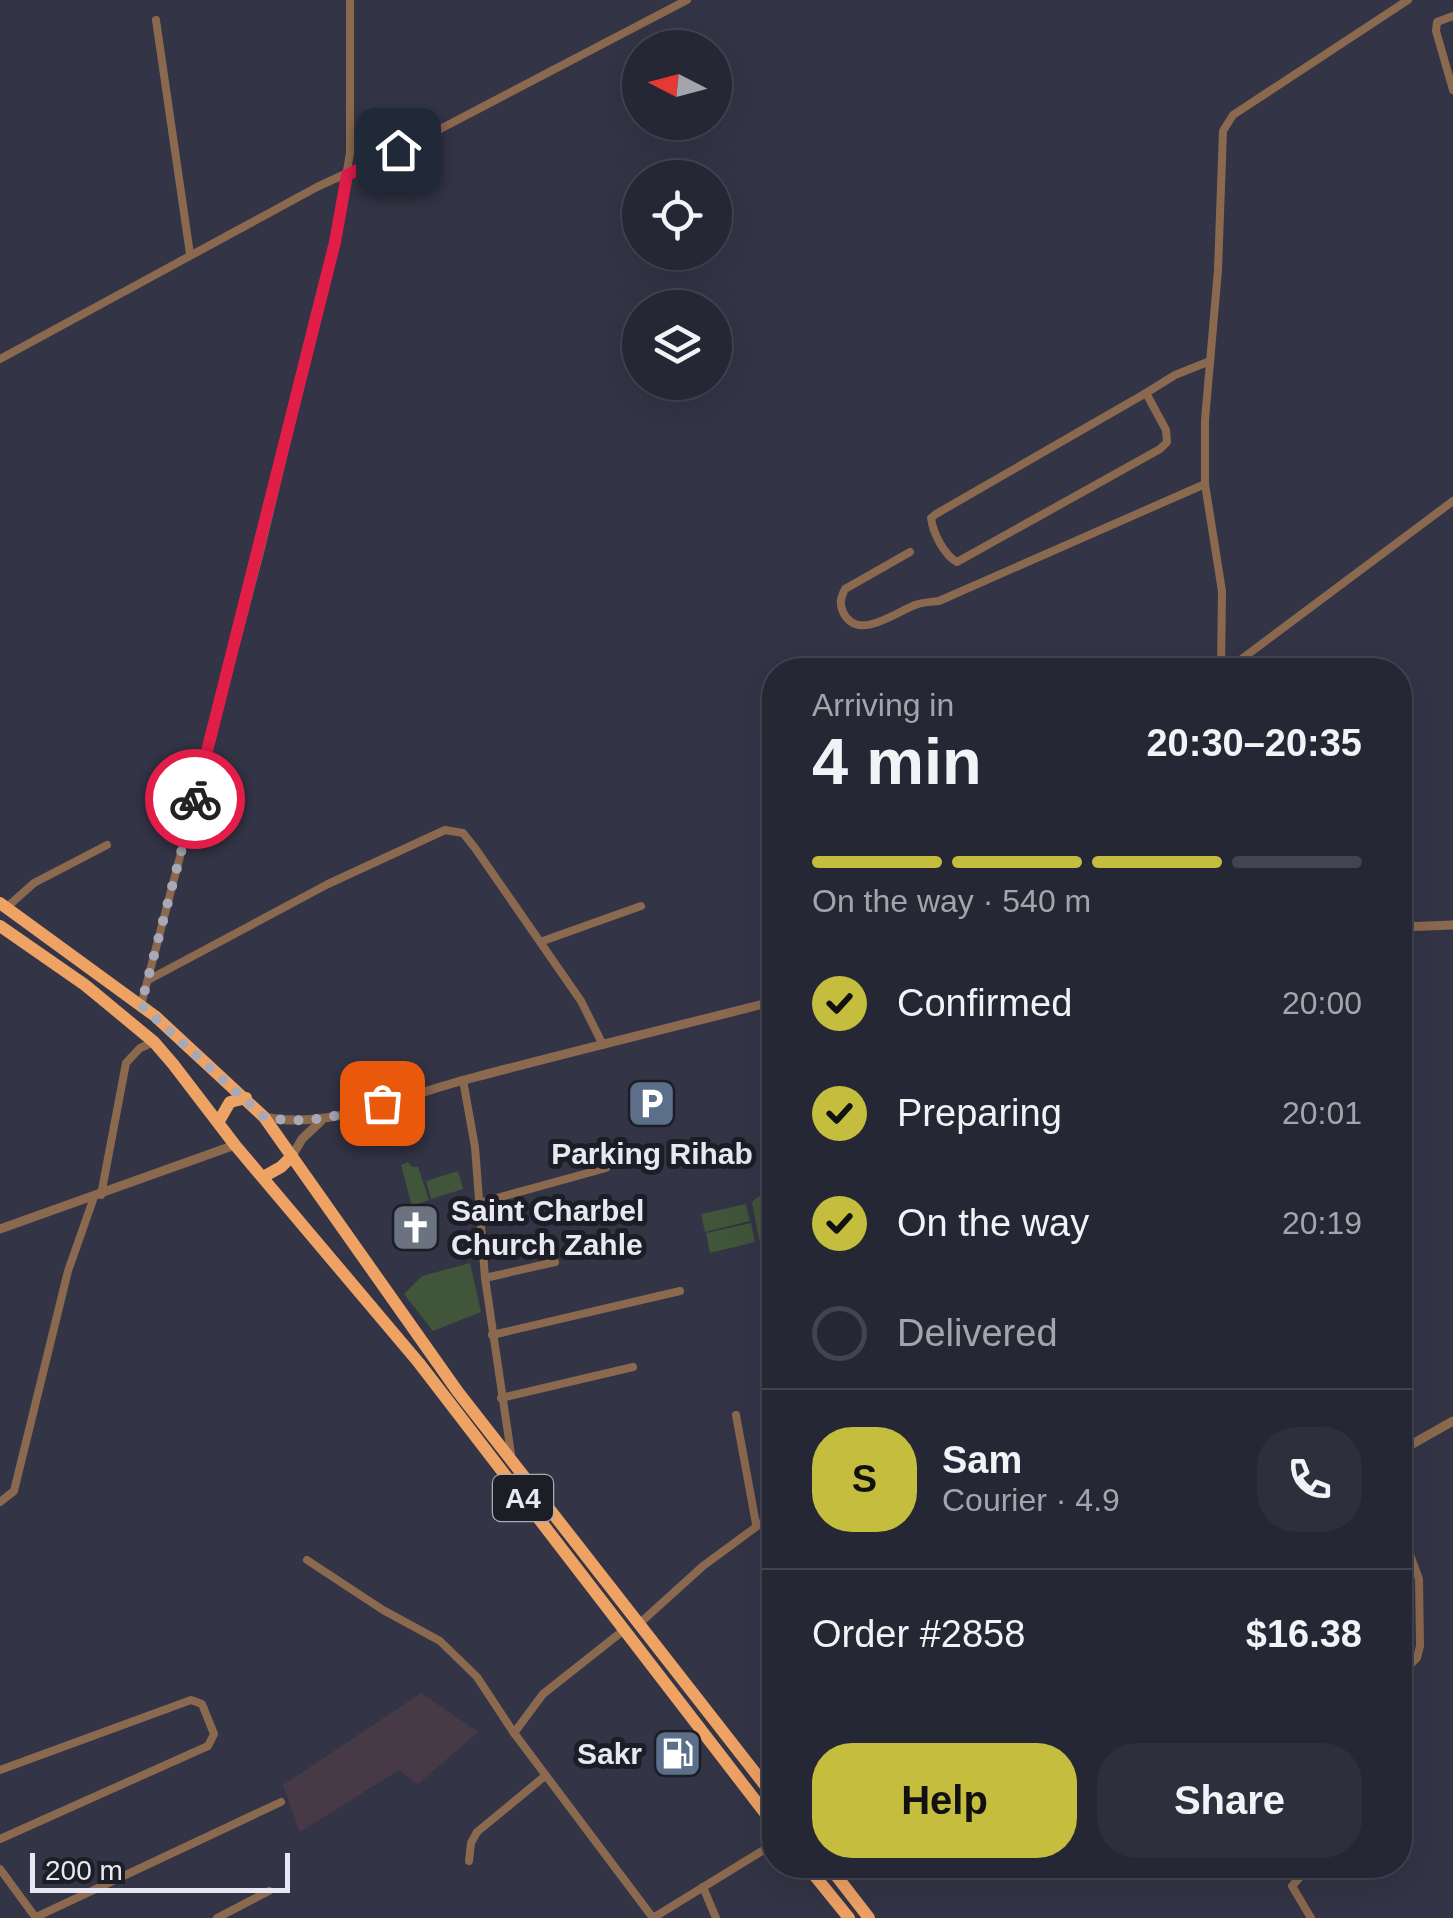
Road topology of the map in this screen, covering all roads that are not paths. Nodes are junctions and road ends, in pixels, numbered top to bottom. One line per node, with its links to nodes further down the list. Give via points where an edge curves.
1 (350, 0): 7 (street)
2 (686, 0): 7 (street)
3 (1408, 0): 10 (street, via 1225,125)
4 (1453, 16): 6 (street, via 1437,22 1436,31)
5 (156, 20): 8 (street)
6 (1453, 90)
7 (347, 175): 8 (street); 24 (street, via 260,552)
8 (190, 254): 9 (street)
9 (0, 359)
10 (1210, 361): 11 (street); 12 (street)
11 (1146, 393): 11 (street, via 936,514 932,528 949,558 956,562 1160,449 1166,430)
12 (1205, 484): 14 (street, via 939,600 855,625 841,604 845,588); 15 (street, via 1222,591)
13 (1453, 501): 16 (street)
14 (910, 552)
15 (1224, 658)
16 (1240, 658)
17 (107, 845): 18 (street)
18 (3, 906): 26 (highway, A4)
19 (641, 906): 23 (street)
20 (1453, 925): 22 (street)
21 (0, 926): 27 (highway, A4)
22 (1412, 927)
23 (540, 942): 24 (street, via 463,833 445,830); 28 (street)
24 (150, 979): 26 (street)
25 (762, 1004): 28 (street)
26 (141, 1005): 30 (highway, A4)
27 (154, 1042): 33 (highway, A4); 38 (street, via 126,1062)
28 (603, 1045): 29 (street)
29 (463, 1080): 32 (street); 39 (street)
30 (246, 1098): 31 (highway, A4); 33 (highway, via 230,1102)
31 (264, 1117): 32 (street); 35 (highway, A4)
32 (321, 1120): 35 (street)
33 (219, 1121): 34 (highway, A4)
34 (235, 1146): 37 (highway, A4); 38 (street)
35 (292, 1156): 37 (highway); 50 (highway, A4)
36 (606, 1168): 39 (street)
37 (263, 1177): 57 (highway, A4, via 419,1364)
38 (97, 1196): 40 (street); 51 (street, via 68,1272 14,1491)
39 (480, 1203): 42 (street)
40 (0, 1230)
41 (555, 1262): 42 (street)
42 (486, 1278): 44 (street)
43 (680, 1290): 44 (street)
44 (492, 1335): 46 (street)
45 (633, 1367): 46 (street)
46 (501, 1398): 50 (street)
47 (736, 1416): 53 (street)
48 (1453, 1421): 49 (street)
49 (1412, 1444)
50 (512, 1458): 56 (highway, A4)
51 (0, 1502)
52 (762, 1521): 53 (street)
53 (756, 1524): 56 (street)
54 (307, 1560): 59 (street, via 440,1641 477,1677)
55 (1412, 1560): 58 (street, via 1419,1579 1420,1646)
56 (640, 1623): 62 (highway, A4)
57 (624, 1630): 59 (street, via 544,1694); 64 (highway, A4)
58 (1412, 1663)
59 (514, 1733): 61 (street)
60 (0, 1770): 65 (street, via 191,1700 202,1704 214,1734 208,1746)
61 (545, 1776): 67 (street, via 477,1832); 72 (street, via 653,1918)
62 (762, 1781)
63 (281, 1802): 74 (street)
64 (762, 1809)
65 (0, 1838)
66 (762, 1851): 72 (street)
67 (469, 1861)
68 (0, 1871): 74 (street)
69 (817, 1878): 77 (highway)
70 (838, 1878): 78 (highway)
71 (1299, 1878): 79 (street, via 1292,1886)
72 (703, 1887): 76 (street)
73 (269, 1890): 75 (street)
74 (36, 1918)
75 (217, 1918)
76 (716, 1918)
77 (849, 1918)
78 (869, 1918)
79 (1310, 1918)

